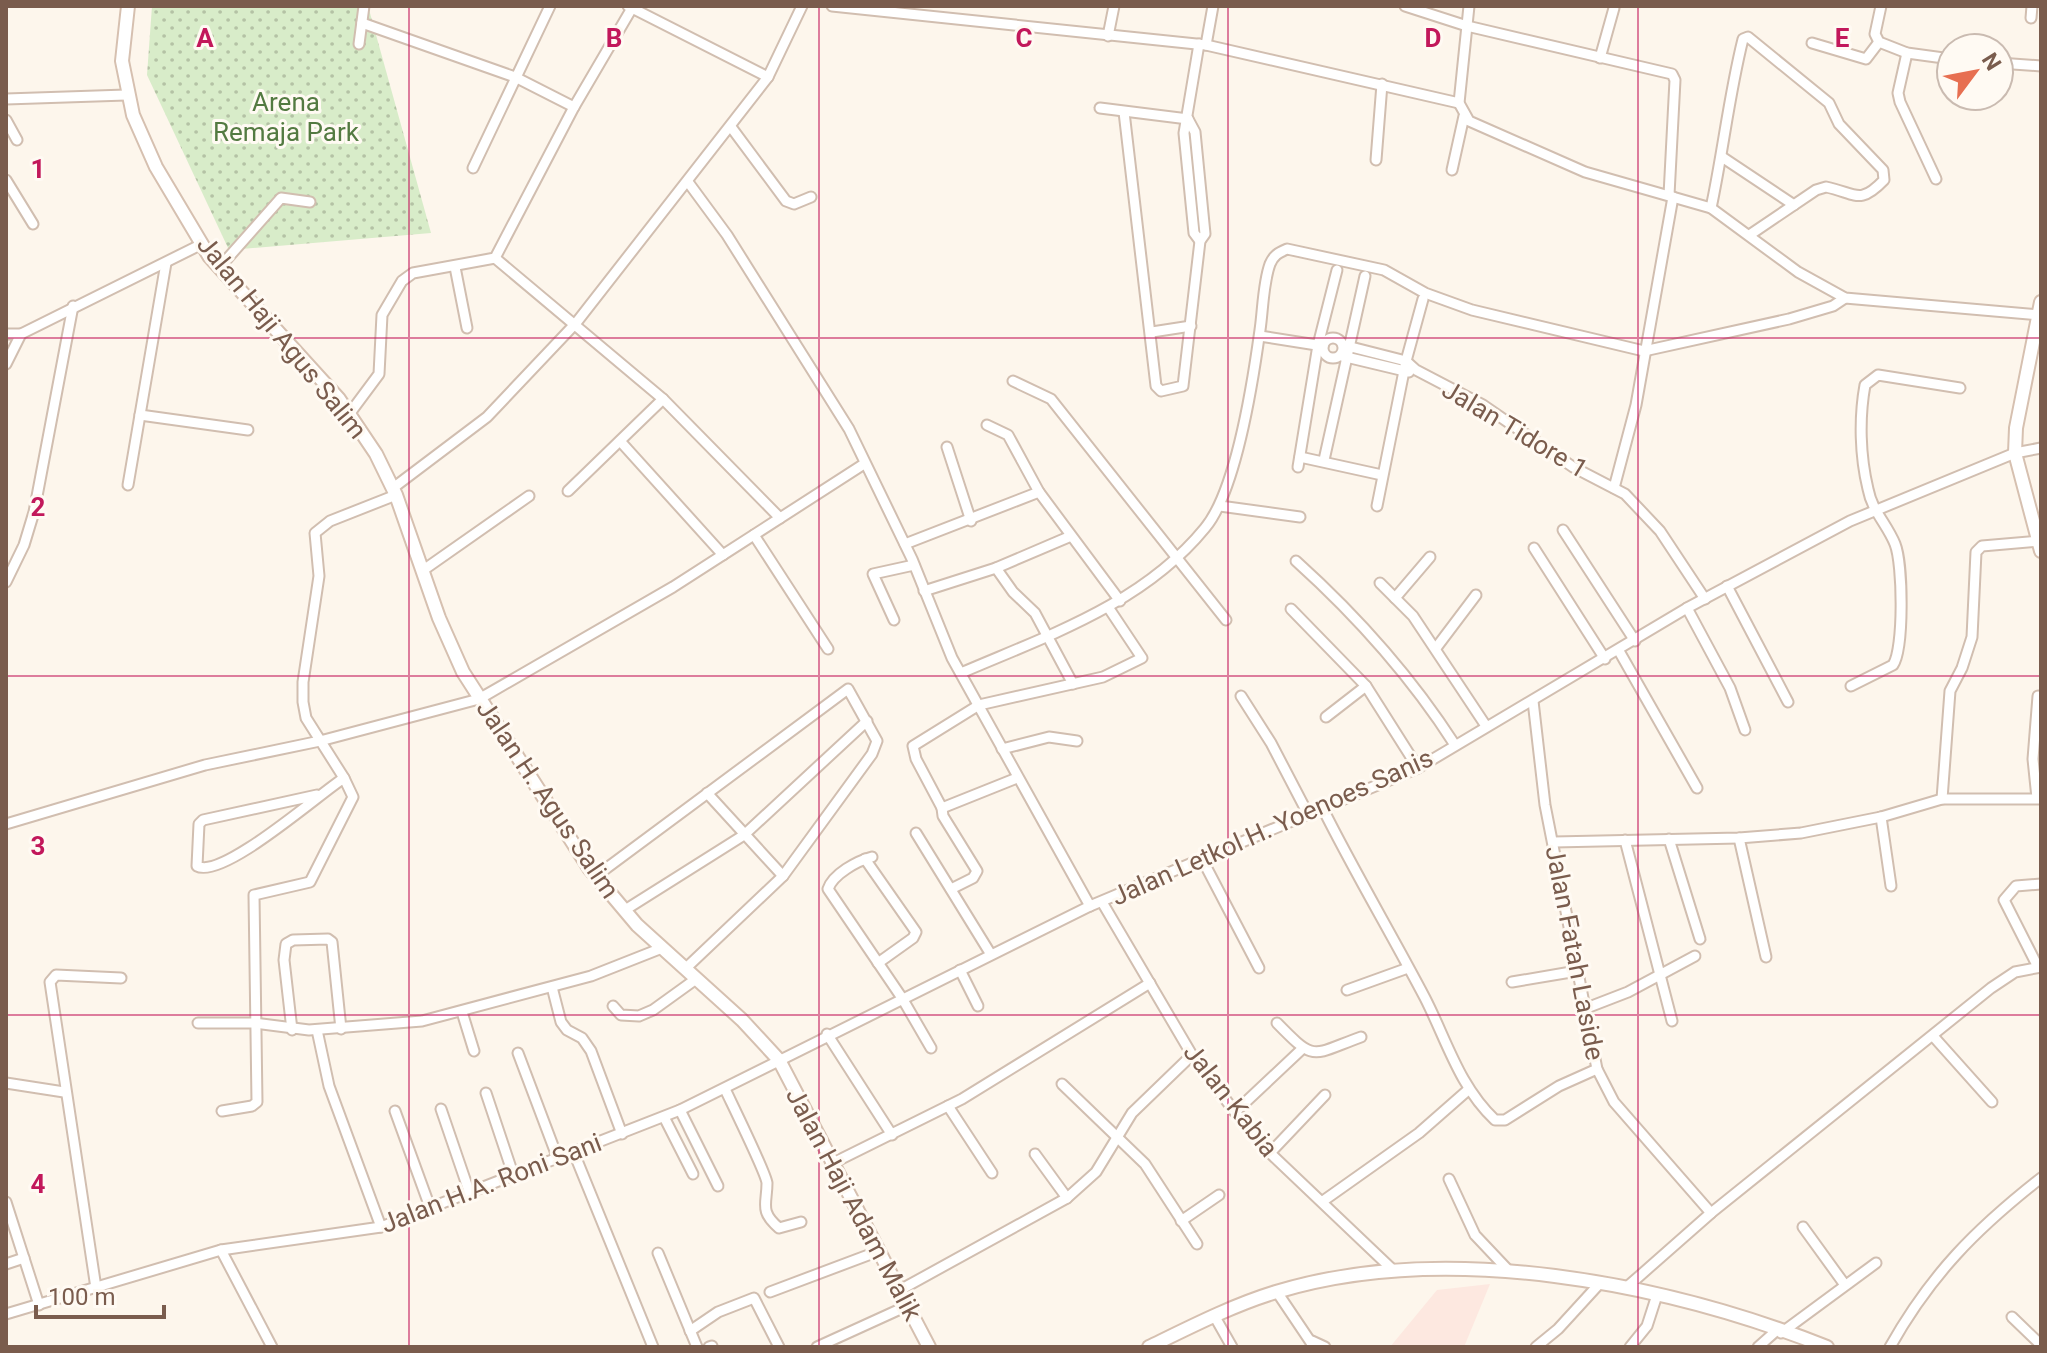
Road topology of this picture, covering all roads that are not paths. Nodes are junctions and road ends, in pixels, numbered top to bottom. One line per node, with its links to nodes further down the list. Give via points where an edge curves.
1 (128, 6): 31 (main road, Jalan Haji Agus Salim, via 122,61)
2 (364, 6): 16 (street)
3 (550, 6): 28 (street)
4 (802, 6): 29 (street)
5 (832, 6): 18 (street)
6 (1114, 6): 18 (street)
7 (1213, 6): 22 (street)
8 (1405, 6): 17 (street)
9 (1469, 6): 17 (street)
10 (1881, 6): 19 (street, via 1875,34)
11 (2032, 6): 15 (street)
12 (630, 7): 14 (street); 34 (street)
13 (1614, 8): 25 (street)
14 (650, 11): 29 (street)
15 (2031, 18)
16 (362, 23): 21 (street); 28 (street)
17 (1467, 26): 25 (street); 33 (street)
18 (1108, 36): 22 (street)
19 (1879, 42): 20 (street, via 1866,59); 23 (street)
20 (1812, 43)
21 (359, 44)
22 (1202, 45): 30 (street); 38 (street)
23 (1907, 53): 24 (street); 46 (street, via 1900,102)
24 (1935, 57)
25 (1600, 58): 49 (street, via 1667,71 1675,80)
26 (2015, 64): 27 (street)
27 (2041, 66)
28 (515, 77): 34 (street); 44 (street)
29 (768, 77): 40 (street)
30 (1382, 84): 33 (street); 43 (street)
31 (126, 95): 32 (street); 56 (main road, Jalan Haji Agus Salim, via 156,167)
32 (6, 99)
33 (1459, 103): 37 (street)
34 (574, 107): 57 (street)
35 (1100, 108): 36 (street)
36 (1124, 112): 38 (street); 70 (street)
37 (1464, 116): 45 (street); 49 (street, via 1585,172)
38 (1188, 119): 68 (street, via 1184,133 1194,233 1200,241)
39 (6, 120): 41 (street)
40 (731, 127): 48 (street); 50 (street, via 786,201 794,204)
41 (17, 140)
42 (1722, 157): 52 (street); 52 (street, via 1725,114 1743,39 1748,37 1829,103 1839,124 1883,170 1884,180 1870,195 1853,198 1826,187); 53 (street)
43 (1376, 160)
44 (473, 168)
45 (1452, 170)
46 (1936, 179)
47 (6, 180): 54 (street)
48 (688, 182): 67 (street); 93 (street, via 849,429)
49 (1671, 196): 53 (street); 76 (street)
50 (811, 197)
51 (310, 202): 60 (street, via 281,198)
52 (1794, 205): 55 (street)
53 (1711, 208): 55 (street)
54 (33, 224)
55 (1751, 234): 63 (street, via 1798,272)
56 (202, 244): 58 (street); 60 (main road, Jalan Haji Agus Salim)
57 (495, 258): 59 (street); 67 (street)
58 (166, 263): 65 (street); 85 (street)
59 (455, 267): 69 (street); 84 (street, via 413,273 402,281 382,315 379,374)
60 (219, 268): 84 (main road, Jalan Haji Agus Salim)
61 (1337, 270): 74 (street)
62 (1365, 276): 75 (street)
63 (1845, 298): 66 (street); 76 (street, via 1789,319)
64 (1423, 299): 77 (street)
65 (73, 306): 72 (street); 120 (street, via 34,512)
66 (2040, 308): 91 (main road)
67 (576, 323): 83 (street); 98 (street, via 487,417)
68 (1191, 326): 70 (street); 70 (street, via 1183,386 1177,390 1156,386)
69 (467, 328)
70 (1152, 332)
71 (6, 334): 72 (street)
72 (21, 334): 78 (street)
73 (1260, 336): 74 (street); 76 (street, via 1269,266 1275,254 1287,249 1384,270 1472,310); 101 (street, via 1229,486)
74 (1320, 346): 75 (street, via 1328,357); 75 (street, via 1338,339); 92 (street, via 1299,462)
75 (1344, 351): 77 (street); 80 (street); 92 (street)
76 (1644, 351): 96 (street)
77 (1406, 361): 79 (street, Jalan Tidore 1); 80 (street)
78 (6, 364)
79 (1416, 370): 80 (street); 96 (street, Jalan Tidore 1, via 1483,405 1573,467)
80 (1404, 373): 94 (street)
81 (1013, 381): 115 (street, via 1051,399)
82 (1960, 388): 103 (street, via 1878,375 1865,385 1862,423)
83 (663, 399): 88 (street); 105 (street)
84 (350, 413): 98 (main road, Jalan Haji Agus Salim)
85 (140, 415): 87 (street); 95 (street)
86 (987, 425): 99 (street, via 1008,435)
87 (248, 430)
88 (620, 441): 97 (street); 113 (street)
89 (947, 447): 106 (street)
90 (2041, 448): 91 (street, Jalan Letkol H. Yoenoes Sanis)
91 (2015, 453): 103 (street, Jalan Letkol H. Yoenoes Sanis); 111 (main road)
92 (1324, 460): 94 (street)
93 (864, 464): 105 (street); 110 (street)
94 (1382, 475): 102 (street)
95 (128, 485)
96 (1614, 488): 126 (street, Jalan Tidore 1, via 1637,504 1660,531)
97 (568, 491)
98 (395, 492): 119 (main road, Jalan H. Agus Salim); 153 (street, via 315,533 319,576 303,702)
99 (1039, 492): 106 (street); 109 (street)
100 (529, 496): 119 (street)
101 (1220, 506): 104 (street); 115 (street)
102 (1377, 506)
103 (1874, 512): 122 (street, Jalan Letkol H. Yoenoes Sanis); 142 (street, via 1896,547 1900,647 1893,665)
104 (1300, 517)
105 (780, 518): 108 (street)
106 (971, 521): 110 (street)
107 (1563, 530): 134 (street)
108 (754, 535): 113 (street); 136 (street)
109 (1071, 536): 118 (street); 127 (street)
110 (905, 544): 117 (street)
111 (2039, 544): 164 (street, via 1982,546 1976,552 1972,637 1950,691)
112 (1534, 548): 138 (street)
113 (723, 555): 145 (street)
114 (1430, 557): 125 (street)
115 (1177, 559): 127 (street); 132 (street)
116 (1296, 561): 155 (street, via 1419,689)
117 (914, 565): 123 (street); 131 (street, via 873,574)
118 (996, 568): 123 (street); 133 (street, via 1035,613)
119 (422, 571): 145 (main road, Jalan H. Agus Salim, via 454,654)
120 (6, 582)
121 (1380, 583): 125 (street)
122 (1727, 586): 126 (street, Jalan Letkol H. Yoenoes Sanis); 147 (street)
123 (924, 591): 139 (street)
124 (1476, 595): 135 (street)
125 (1395, 598): 135 (street)
126 (1705, 599): 129 (street, Jalan Letkol H. Yoenoes Sanis)
127 (1120, 601): 128 (street)
128 (1108, 607): 133 (street); 140 (street, via 1142,658 1103,677)
129 (1687, 608): 134 (street, Jalan Letkol H. Yoenoes Sanis); 152 (street, via 1730,688)
130 (1291, 609): 141 (street)
131 (894, 620)
132 (1226, 620)
133 (1047, 639): 139 (street); 140 (street)
134 (1635, 641): 137 (street, Jalan Letkol H. Yoenoes Sanis)
135 (1436, 648): 151 (street)
136 (828, 649)
137 (1619, 651): 138 (street, Jalan Letkol H. Yoenoes Sanis); 160 (street)
138 (1605, 659): 146 (street, Jalan Letkol H. Yoenoes Sanis)
139 (961, 673): 148 (street)
140 (1073, 684): 148 (street)
141 (1366, 686): 149 (street); 157 (street)
142 (1851, 686)
143 (1241, 696): 167 (street)
144 (2038, 696): 163 (street, via 2033,748)
145 (479, 699): 153 (street); 177 (main road, Jalan H. Agus Salim)
146 (1533, 701): 151 (street, Jalan Letkol H. Yoenoes Sanis); 175 (street, Jalan Fatah Laside)
147 (1788, 702)
148 (979, 705): 156 (street); 165 (street, via 913,746)
149 (1326, 717)
150 (867, 721): 161 (street, via 848,689); 171 (street); 178 (street, via 877,741 872,754)
151 (1486, 726): 155 (street, Jalan Letkol H. Yoenoes Sanis)
152 (1745, 730)
153 (320, 741): 158 (street); 169 (street, via 205,765)
154 (1077, 741): 156 (street, via 1049,737)
155 (1455, 745): 157 (street, Jalan Letkol H. Yoenoes Sanis)
156 (1002, 749): 159 (street)
157 (1418, 768): 166 (street, Jalan Letkol H. Yoenoes Sanis)
158 (344, 778): 162 (street); 211 (street, via 353,797 310,882 254,895)
159 (1017, 778): 165 (street); 183 (street)
160 (1697, 788)
161 (707, 793): 171 (street); 177 (street)
162 (317, 795): 162 (street, via 235,857 211,867 197,866 203,820)
163 (2039, 798): 164 (street)
164 (1942, 799): 168 (street)
165 (942, 808): 181 (street, via 977,871)
166 (1323, 809): 167 (street, Jalan Letkol H. Yoenoes Sanis); 193 (street)
167 (1308, 814): 176 (street, Jalan Letkol H. Yoenoes Sanis)
168 (1881, 817): 172 (street, via 1801,833); 180 (street)
169 (6, 824)
170 (916, 833): 181 (street)
171 (744, 835): 178 (street); 184 (street)
172 (1739, 838): 173 (street); 189 (street)
173 (1669, 839): 174 (street); 185 (street)
174 (1625, 840): 175 (street); 197 (street)
175 (1554, 842): 196 (street, Jalan Fatah Laside)
176 (1202, 859): 182 (street, Jalan Letkol H. Yoenoes Sanis); 192 (street)
177 (596, 876): 184 (main road, Jalan H. Agus Salim)
178 (783, 876): 194 (street)
179 (2041, 884): 191 (street, via 2016,886 2004,900)
180 (1891, 886)
181 (951, 889): 187 (street)
182 (1102, 902): 183 (street, Jalan Letkol H. Yoenoes Sanis); 201 (street, Jalan Kabia)
183 (1090, 906): 187 (street, Jalan Letkol H. Yoenoes Sanis)
184 (625, 910): 186 (main road, Jalan H. Agus Salim)
185 (1700, 939)
186 (662, 948): 194 (main road, Jalan H. Agus Salim); 202 (street)
187 (990, 953): 195 (street, Jalan Letkol H. Yoenoes Sanis)
188 (1695, 956): 197 (street)
189 (1766, 957)
190 (878, 963): 190 (street, via 916,932 868,858 830,882 828,889); 204 (street)
191 (2039, 967): 217 (street, via 2015,972)
192 (1259, 968)
193 (1408, 968): 203 (street); 229 (street)
194 (685, 969): 199 (main road, Jalan H. Agus Salim)
195 (960, 970): 204 (street, Jalan Letkol H. Yoenoes Sanis); 206 (street)
196 (1577, 971): 200 (street); 207 (street, Jalan Fatah Laside)
197 (1660, 976): 207 (street); 209 (street)
198 (121, 978): 230 (street, via 56,975 50,980)
199 (696, 979): 205 (street, via 639,1016 621,1015); 224 (main road, Jalan H. Agus Salim)
200 (1512, 982)
201 (1150, 983): 223 (street, Jalan Kabia); 234 (street)
202 (552, 987): 208 (street); 241 (street, via 561,1022 591,1051)
203 (1347, 990)
204 (902, 998): 216 (street, Jalan Letkol H. Yoenoes Sanis); 219 (street)
205 (613, 1006)
206 (978, 1006)
207 (1584, 1009): 225 (street, Jalan Fatah Laside)
208 (462, 1012): 213 (street); 221 (street)
209 (1672, 1021)
210 (198, 1023): 211 (street)
211 (254, 1023): 214 (street); 237 (street, via 257,1102)
212 (1277, 1023): 220 (street)
213 (341, 1029): 214 (street, via 332,942 308,939 286,944); 215 (street)
214 (292, 1030): 215 (street)
215 (317, 1030): 265 (street, via 329,1086)
216 (827, 1034): 224 (street, Jalan Letkol H. Yoenoes Sanis); 242 (street)
217 (1933, 1036): 233 (street); 261 (street)
218 (1361, 1037): 220 (street, via 1318,1054)
219 (931, 1048)
220 (1302, 1049): 239 (street)
221 (474, 1051)
222 (518, 1053): 247 (street)
223 (1192, 1055): 239 (street, Jalan Kabia); 243 (street, via 1149,1094)
224 (779, 1060): 228 (street, Jalan H.A. Roni Sani); 248 (main road, Jalan Haji Adam Malik)
225 (1597, 1069): 229 (street, via 1500,1121); 261 (street, Jalan Fatah Laside, via 1614,1102)
226 (6, 1083): 230 (street)
227 (1062, 1084): 243 (street)
228 (725, 1089): 236 (street, Jalan H.A. Roni Sani); 263 (street, via 765,1175 763,1201 771,1222 779,1228)
229 (1468, 1090): 258 (street, via 1419,1133)
230 (64, 1092): 279 (street)
231 (486, 1093): 251 (street)
232 (1325, 1095): 245 (street)
233 (1992, 1102)
234 (948, 1106): 242 (street); 249 (street)
235 (441, 1109): 255 (street)
236 (680, 1110): 240 (street, Jalan H.A. Roni Sani); 254 (street)
237 (222, 1111)
238 (395, 1111): 260 (street)
239 (1235, 1112): 245 (street, Jalan Kabia)
240 (664, 1117): 241 (street, Jalan H.A. Roni Sani); 250 (street)
241 (622, 1134): 244 (street, Jalan H.A. Roni Sani)
242 (892, 1135): 248 (street)
243 (1117, 1136): 257 (street, via 1096,1172); 262 (street, via 1145,1164)
244 (574, 1153): 247 (street, Jalan H.A. Roni Sani); 295 (street)
245 (1270, 1153): 258 (street, Jalan Kabia)
246 (1035, 1154): 257 (street)
247 (558, 1159): 251 (street, Jalan H.A. Roni Sani)
248 (831, 1164): 269 (main road, Jalan Haji Adam Malik)
249 (992, 1173)
250 (693, 1174)
251 (514, 1177): 255 (street, Jalan H.A. Roni Sani)
252 (2041, 1178): 307 (street, via 1948,1260)
253 (1449, 1179): 275 (street, via 1475,1235)
254 (718, 1186)
255 (470, 1194): 260 (street, Jalan H.A. Roni Sani)
256 (1219, 1195): 262 (street)
257 (1067, 1198): 280 (street)
258 (1323, 1201): 274 (street, Jalan Kabia)
259 (6, 1202): 264 (street)
260 (431, 1210): 265 (street, Jalan H.A. Roni Sani)
261 (1711, 1213): 278 (street)
262 (1181, 1221): 267 (street)
263 (801, 1222)
264 (9, 1223): 271 (street)
265 (381, 1227): 268 (street, Jalan H.A. Roni Sani)
266 (1803, 1227): 277 (street)
267 (1197, 1244)
268 (221, 1250): 279 (street, Jalan H.A. Roni Sani); 294 (street)
269 (879, 1251): 280 (main road, Jalan Haji Adam Malik); 281 (street)
270 (658, 1253): 289 (street)
271 (24, 1258): 273 (street); 284 (street)
272 (1876, 1263): 277 (street)
273 (6, 1264)
274 (1394, 1271): 275 (main road); 282 (main road)
275 (1510, 1272): 276 (main road)
276 (1601, 1282): 278 (main road); 303 (street)
277 (1845, 1285): 290 (street)
278 (1627, 1287): 283 (main road)
279 (96, 1288): 284 (street, Jalan H.A. Roni Sani)
280 (900, 1290): 285 (main road, Jalan Haji Adam Malik)
281 (770, 1292)
282 (1277, 1292): 287 (main road); 293 (street)
283 (1657, 1295): 290 (main road); 304 (street, via 1647,1326)
284 (39, 1305): 286 (street, Jalan H.A. Roni Sani)
285 (907, 1306): 298 (street); 299 (main road, Jalan Haji Adam Malik)
286 (6, 1314)
287 (1215, 1317): 291 (main road); 301 (street)
288 (2012, 1317): 292 (street)
289 (690, 1331): 296 (street); 297 (street, via 718,1312 754,1298)
290 (1778, 1332): 305 (street); 306 (main road)
291 (1169, 1343): 300 (main road)
292 (2040, 1343)
293 (1313, 1344): 302 (street)
294 (272, 1347)
295 (653, 1347)
296 (697, 1347)
297 (779, 1347)
298 (817, 1347)
299 (929, 1347)
300 (1149, 1347)
301 (1232, 1347)
302 (1325, 1347)
303 (1536, 1347)
304 (1630, 1347)
305 (1758, 1347)
306 (1827, 1347)
307 (1890, 1347)

